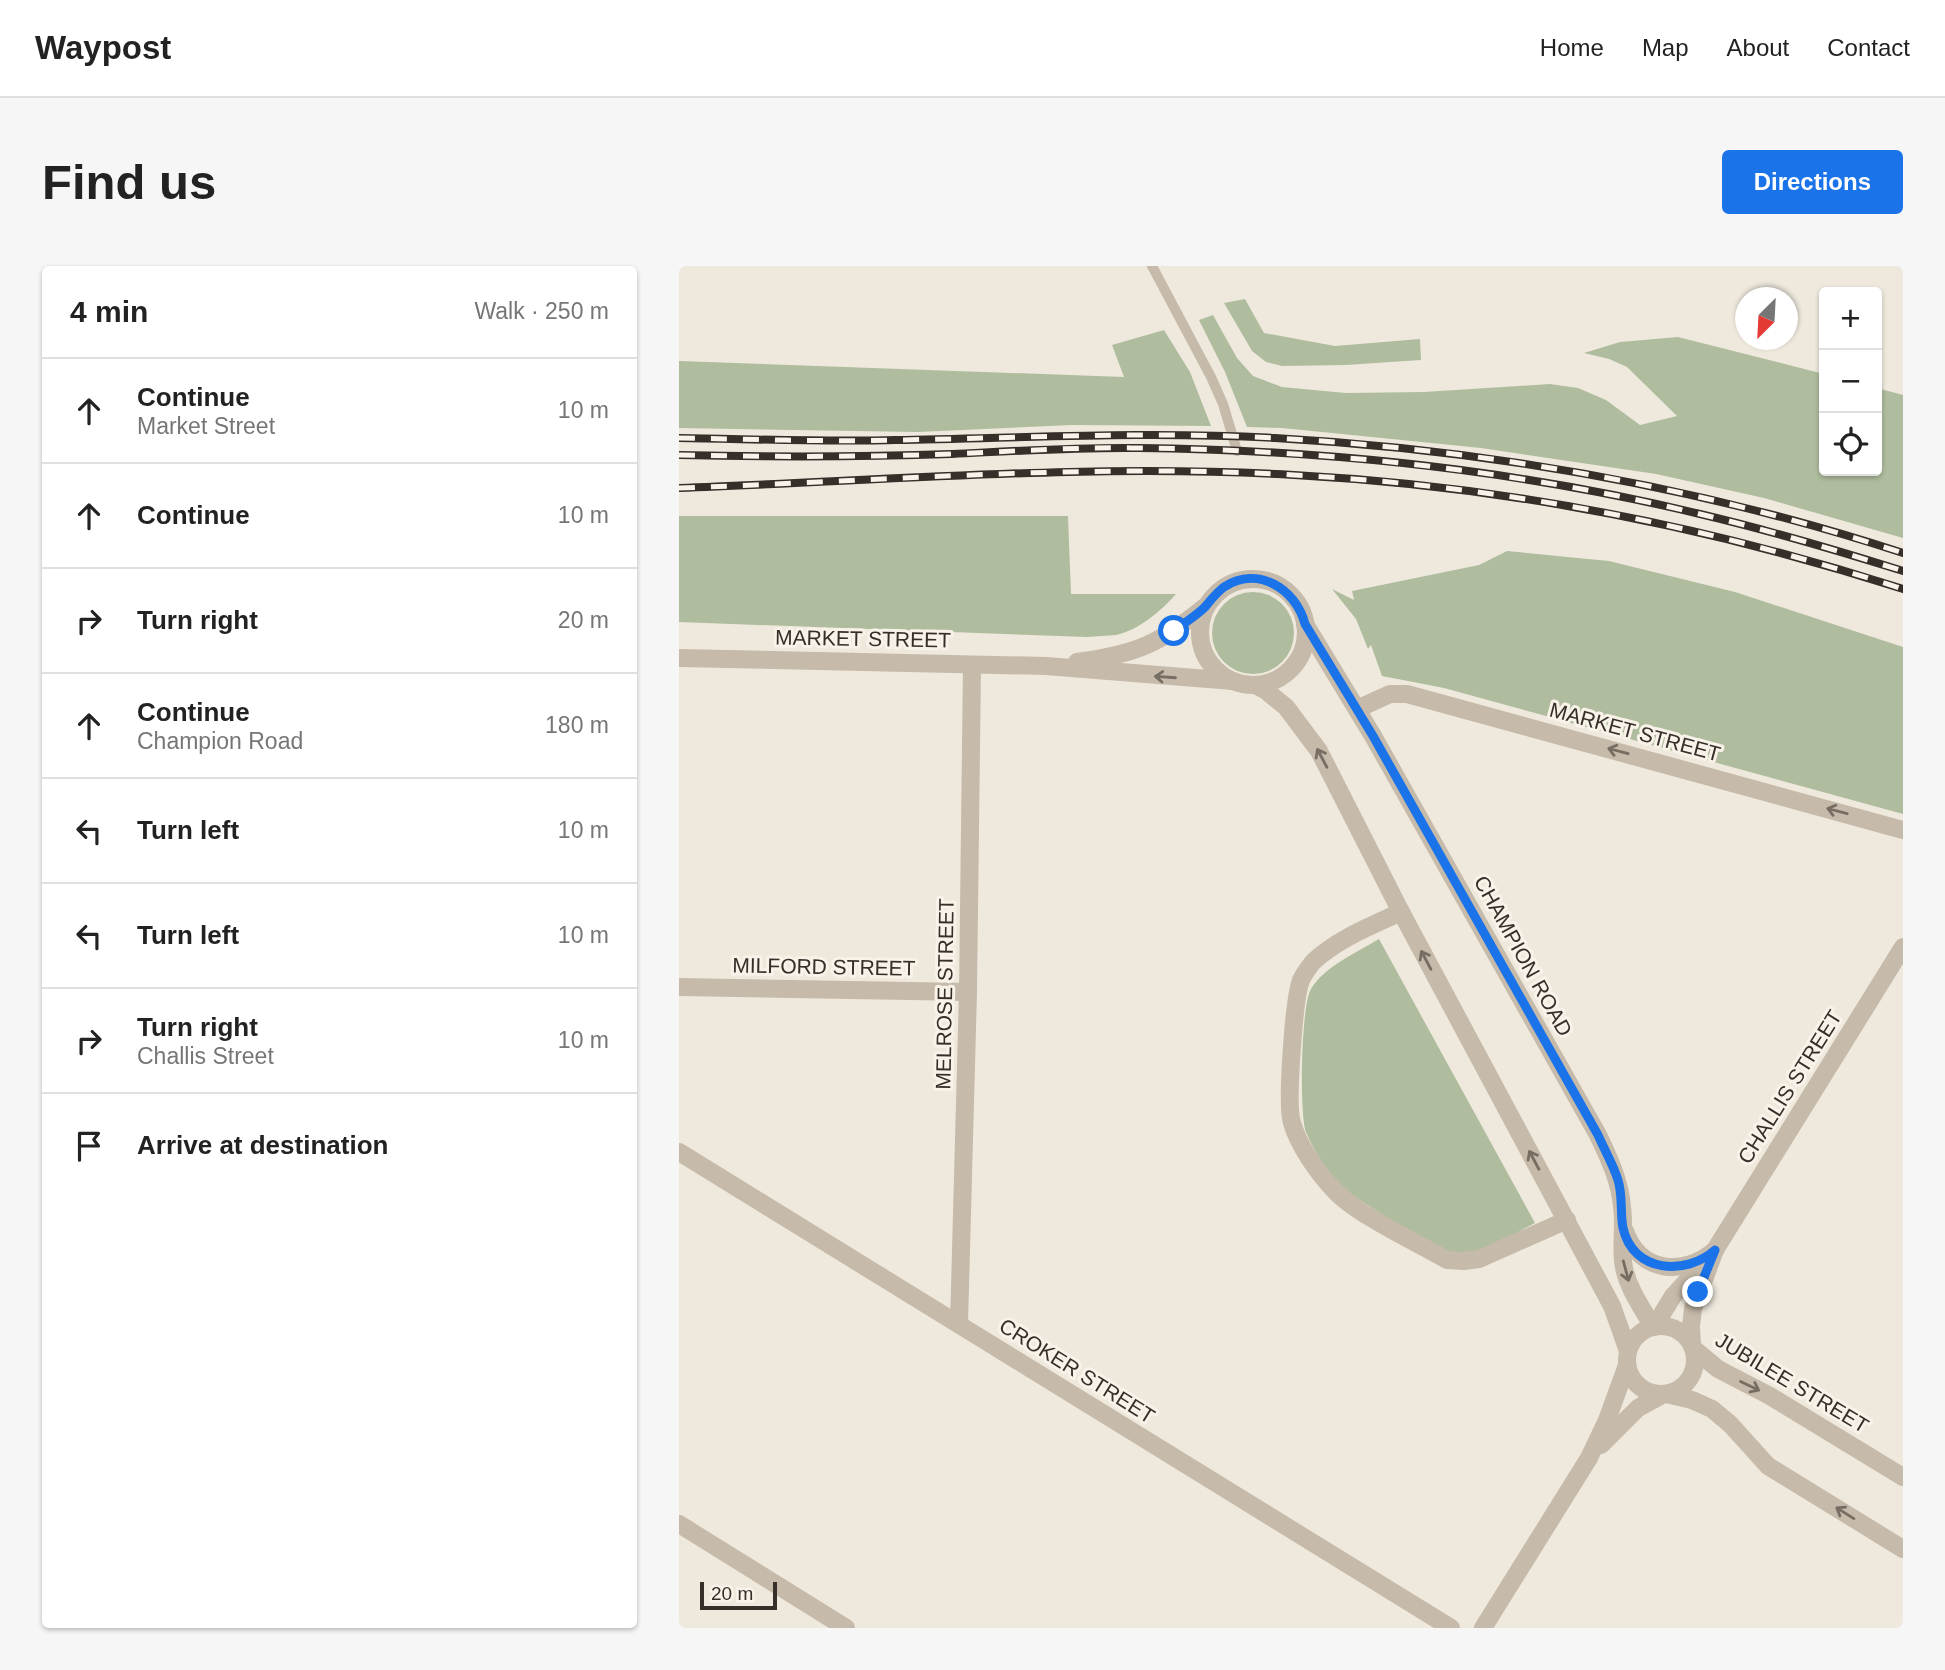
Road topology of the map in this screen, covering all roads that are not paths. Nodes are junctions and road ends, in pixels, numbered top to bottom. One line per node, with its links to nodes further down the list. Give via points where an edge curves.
1 (1152, 266): 2 (lane, via 1211,377)
2 (1237, 451)
3 (1206, 606): 4 (street, via 1232,583 1261,580 1288,592); 7 (street, MARKET STREET, via 1162,638 1129,653); 8 (street, via 1199,629 1201,646 1213,667)
4 (1305, 624): 9 (street, via 1303,650 1293,666 1273,681); 10 (street, CHAMPION ROAD)
5 (679, 658): 6 (street, MARKET STREET)
6 (972, 665): 7 (street, MARKET STREET); 15 (street, MELROSE STREET)
7 (1046, 666): 8 (street, MARKET STREET, one-way to 7)
8 (1233, 681): 9 (street)
9 (1255, 685): 12 (street, one-way to 9, via 1314,744 1286,707)
10 (1357, 709): 11 (street, MARKET STREET, one-way to 10, via 1414,695 1391,694); 18 (street, CHAMPION ROAD, via 1598,1135 1618,1181)
11 (1903, 830)
12 (1401, 912): 17 (street, one-way to 12); 17 (street, via 1350,936 1314,962 1302,978 1290,1100 1291,1121 1301,1143 1336,1192 1447,1260 1479,1259)
13 (1903, 947): 19 (street, CHALLIS STREET)
14 (679, 987): 15 (street, MILFORD STREET)
15 (968, 992): 20 (street, MELROSE STREET)
16 (679, 1152): 20 (street, CROKER STREET)
17 (1567, 1220): 23 (street, via 1612,1306)
18 (1623, 1227): 19 (street, via 1635,1251 1653,1264 1686,1265); 21 (street, CHAMPION ROAD, one-way to 21, via 1626,1276)
19 (1715, 1250): 21 (street, CHALLIS STREET, via 1673,1297); 22 (street, CHALLIS STREET, via 1693,1309)
20 (959, 1324): 30 (street, CROKER STREET)
21 (1654, 1327): 22 (street, via 1676,1329); 23 (street, via 1637,1336)
22 (1693, 1347): 24 (street, via 1692,1376 1682,1388); 26 (street, JUBILEE STREET, one-way to 26, via 1718,1369)
23 (1627, 1358): 24 (street, via 1631,1377 1639,1387); 25 (street)
24 (1664, 1394): 25 (street, via 1638,1408); 28 (street, one-way to 24, via 1768,1466 1712,1409)
25 (1589, 1458): 31 (street)
26 (1903, 1477)
27 (679, 1524): 29 (street)
28 (1903, 1549)
29 (846, 1628)
30 (1451, 1628)
31 (1483, 1628)

